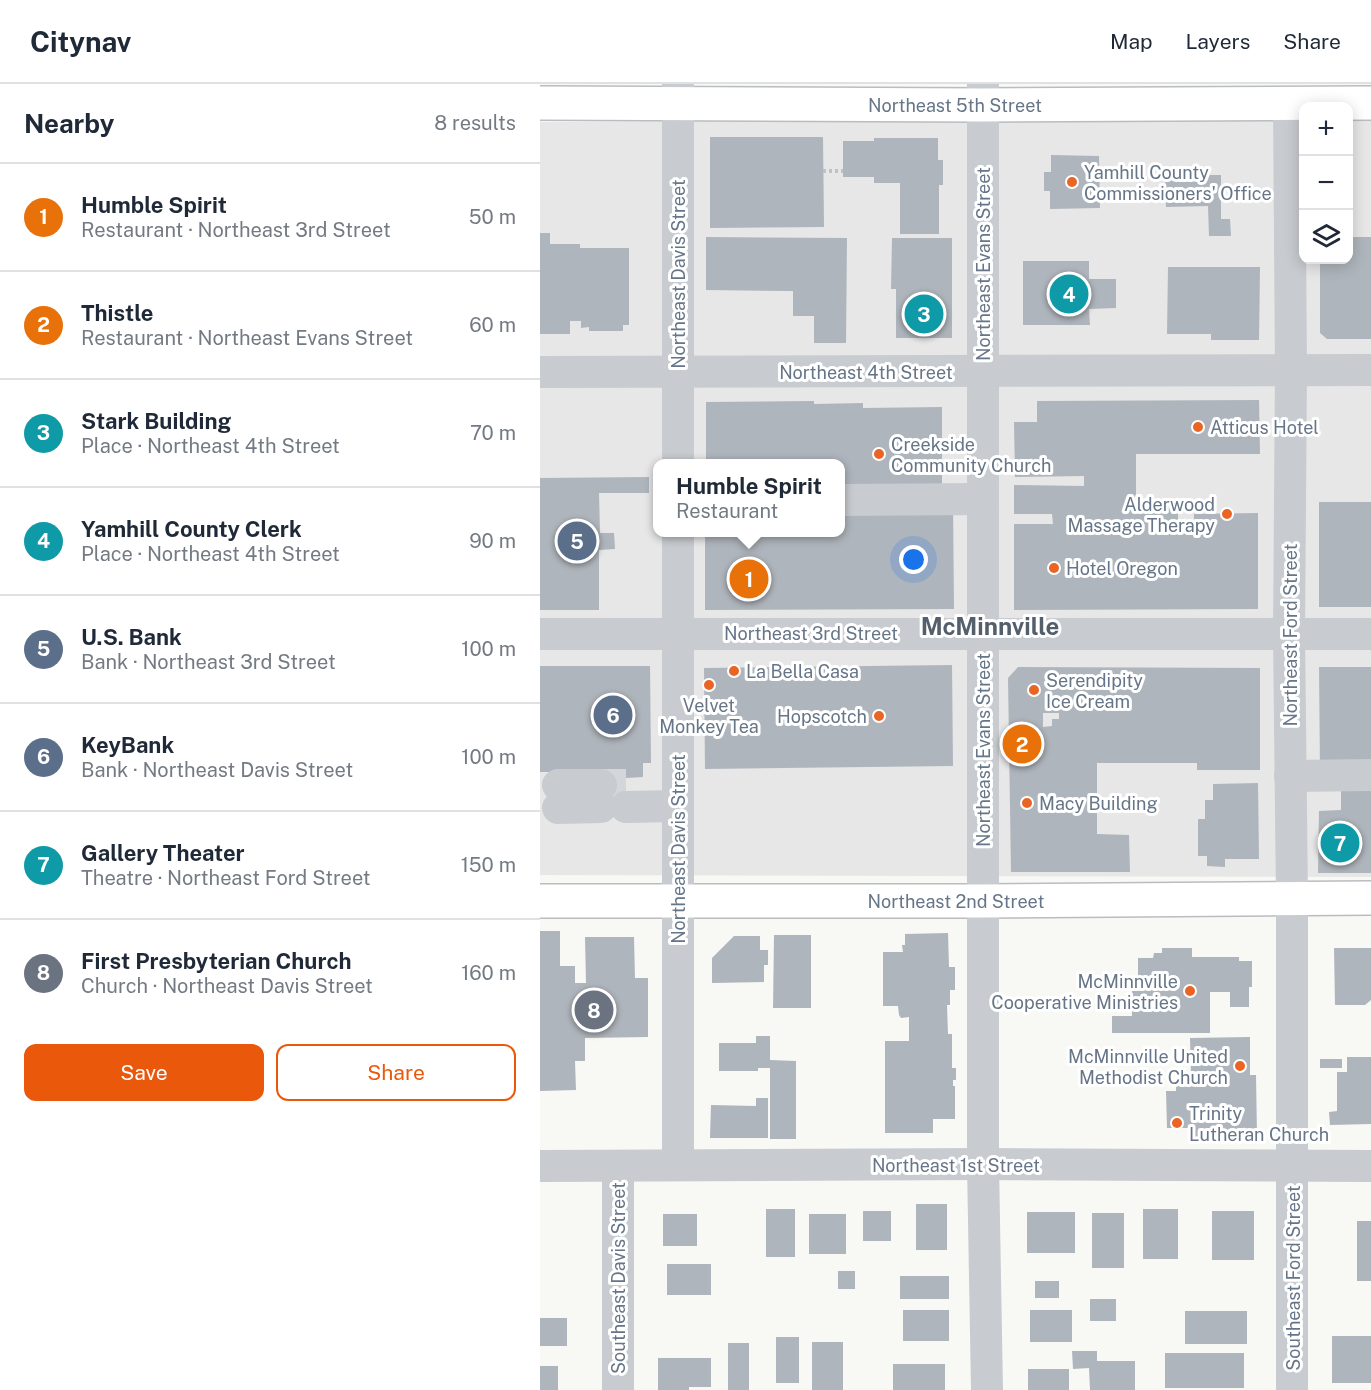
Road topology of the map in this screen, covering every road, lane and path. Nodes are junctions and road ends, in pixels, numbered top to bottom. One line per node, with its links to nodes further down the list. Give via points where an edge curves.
1 (678, 93): 2 (main road, Northeast 5th Street); 4 (main road, Northeast 5th Street); 12 (street, Northeast Davis Street)
2 (983, 95): 3 (main road, Northeast 5th Street); 11 (street, Northeast Evans Street)
3 (1293, 97): 5 (main road, Northeast 5th Street); 8 (street, Northeast Ford Street)
4 (540, 103)
5 (1371, 104)
6 (823, 171): 7 (path)
7 (843, 171)
8 (1291, 370): 9 (street, Northeast 4th Street); 11 (street, Northeast 4th Street); 20 (street, Northeast Ford Street)
9 (1371, 370)
10 (540, 372): 12 (street, Northeast 4th Street)
11 (983, 372): 12 (street, Northeast 4th Street); 14 (street, Northeast Evans Street)
12 (678, 373): 13 (street, Northeast Davis Street)
13 (678, 459)
14 (983, 499): 15 (street); 19 (street, Northeast Evans Street)
15 (845, 500)
16 (678, 537): 17 (street, Northeast Davis Street)
17 (678, 633): 18 (street, Northeast 3rd Street); 19 (street, Northeast 3rd Street); 24 (street, Northeast Davis Street)
18 (540, 634)
19 (983, 634): 20 (street, Northeast 3rd Street); 30 (street, Northeast Evans Street)
20 (1289, 634): 21 (street, Northeast 3rd Street); 23 (street, Northeast Ford Street)
21 (1371, 634)
22 (1371, 775): 23 (street)
23 (1290, 776): 26 (street, Northeast Ford Street)
24 (678, 795): 25 (street); 29 (street, Northeast Davis Street)
25 (558, 796)
26 (1292, 898): 27 (main road, Northeast 2nd Street); 30 (main road, Northeast 2nd Street); 35 (street, Northeast Ford Street)
27 (1371, 898)
28 (540, 901): 29 (main road, Northeast 2nd Street)
29 (678, 901): 30 (main road, Northeast 2nd Street); 34 (street, Northeast Davis Street)
30 (983, 902): 31 (street, Northeast Evans Street)
31 (983, 1164): 34 (street, Northeast 1st Street); 35 (street, Northeast 1st Street); 38 (street, Northeast Evans Street)
32 (540, 1166): 33 (street, Northeast 1st Street)
33 (618, 1166): 34 (street, Northeast 1st Street); 37 (street, Southeast Davis Street)
34 (678, 1166)
35 (1293, 1166): 36 (street, Northeast 1st Street); 39 (street, Southeast Ford Street)
36 (1371, 1166)
37 (618, 1390)
38 (987, 1390)
39 (1292, 1390)

